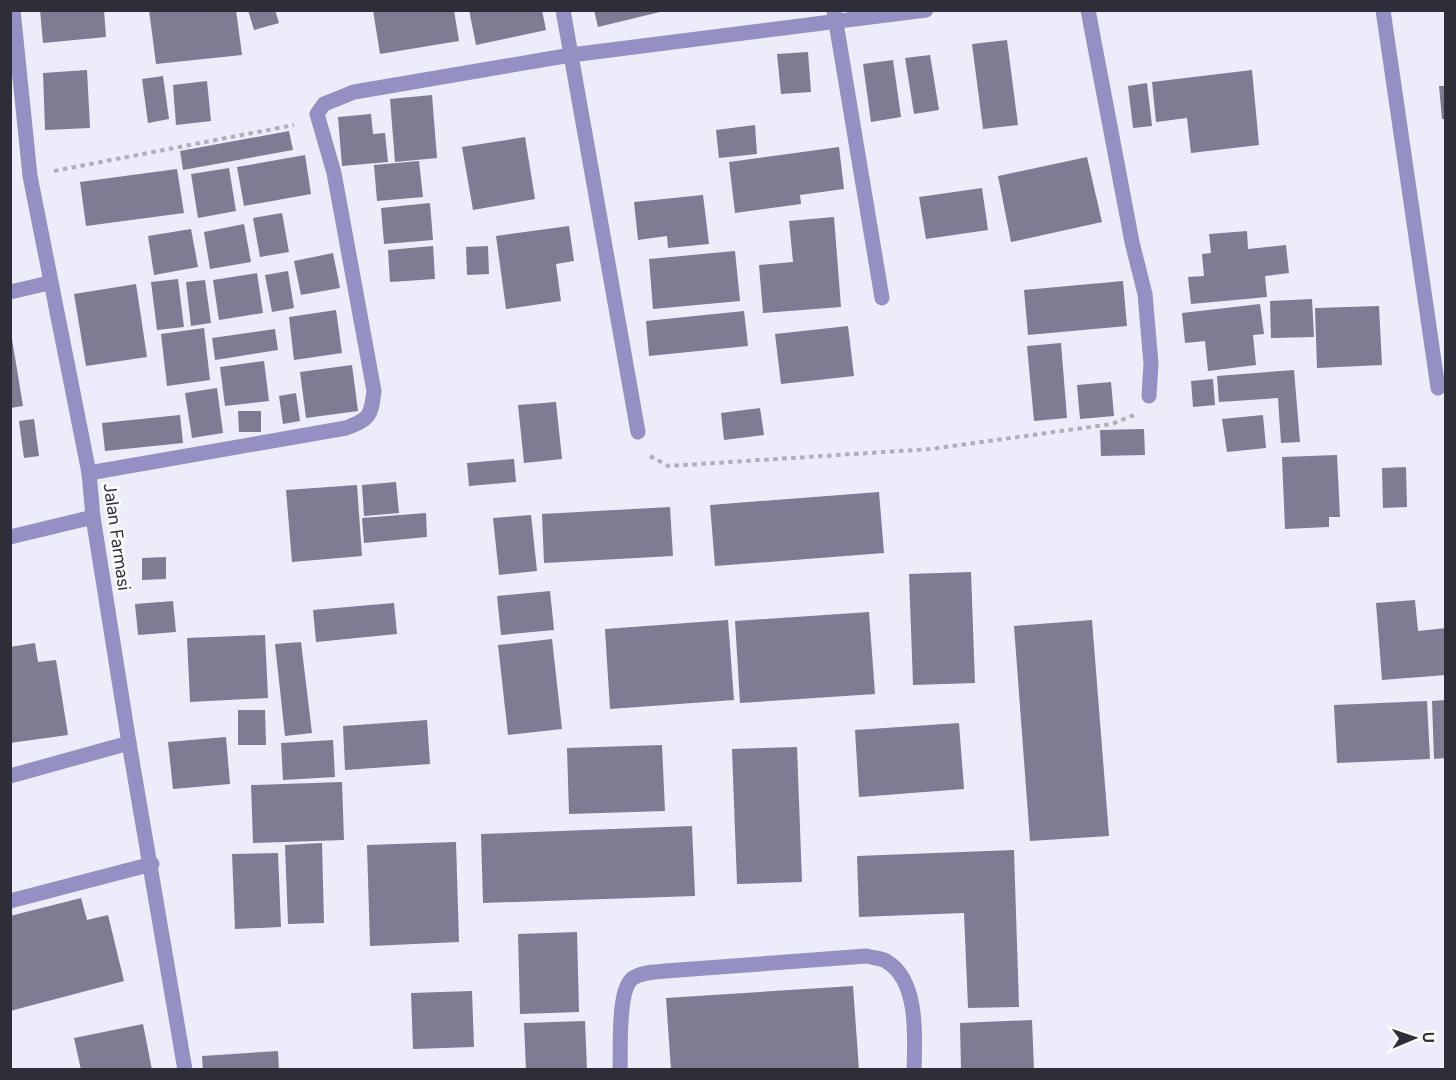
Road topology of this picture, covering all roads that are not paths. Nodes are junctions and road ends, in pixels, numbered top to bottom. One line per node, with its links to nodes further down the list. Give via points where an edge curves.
1 (13, 10): 8 (street, Jalan Farmasi, via 30,176)
2 (563, 10): 7 (street)
3 (926, 10): 6 (street)
4 (1088, 10): 12 (street, via 1145,294 1151,364)
5 (1383, 10): 11 (street)
6 (835, 15): 7 (street); 10 (street)
7 (571, 55): 13 (street); 14 (street, via 354,92 324,104 317,114 334,173 371,370 374,391 372,410 366,420 346,428)
8 (49, 283): 9 (street); 14 (street, Jalan Farmasi)
9 (10, 292)
10 (882, 298)
11 (1438, 388)
12 (1149, 396)
13 (638, 432)
14 (89, 473): 15 (street, Jalan Farmasi)
15 (93, 517): 16 (street); 17 (street, Jalan Farmasi)
16 (10, 537)
17 (129, 743): 18 (street); 19 (street, Jalan Farmasi)
18 (10, 776)
19 (152, 864): 20 (street); 21 (street, Jalan Farmasi)
20 (10, 901)
21 (185, 1070)
22 (620, 1070): 23 (street, via 623,990 632,979 665,970 867,956 885,960 898,973 911,1000)
23 (914, 1070)

